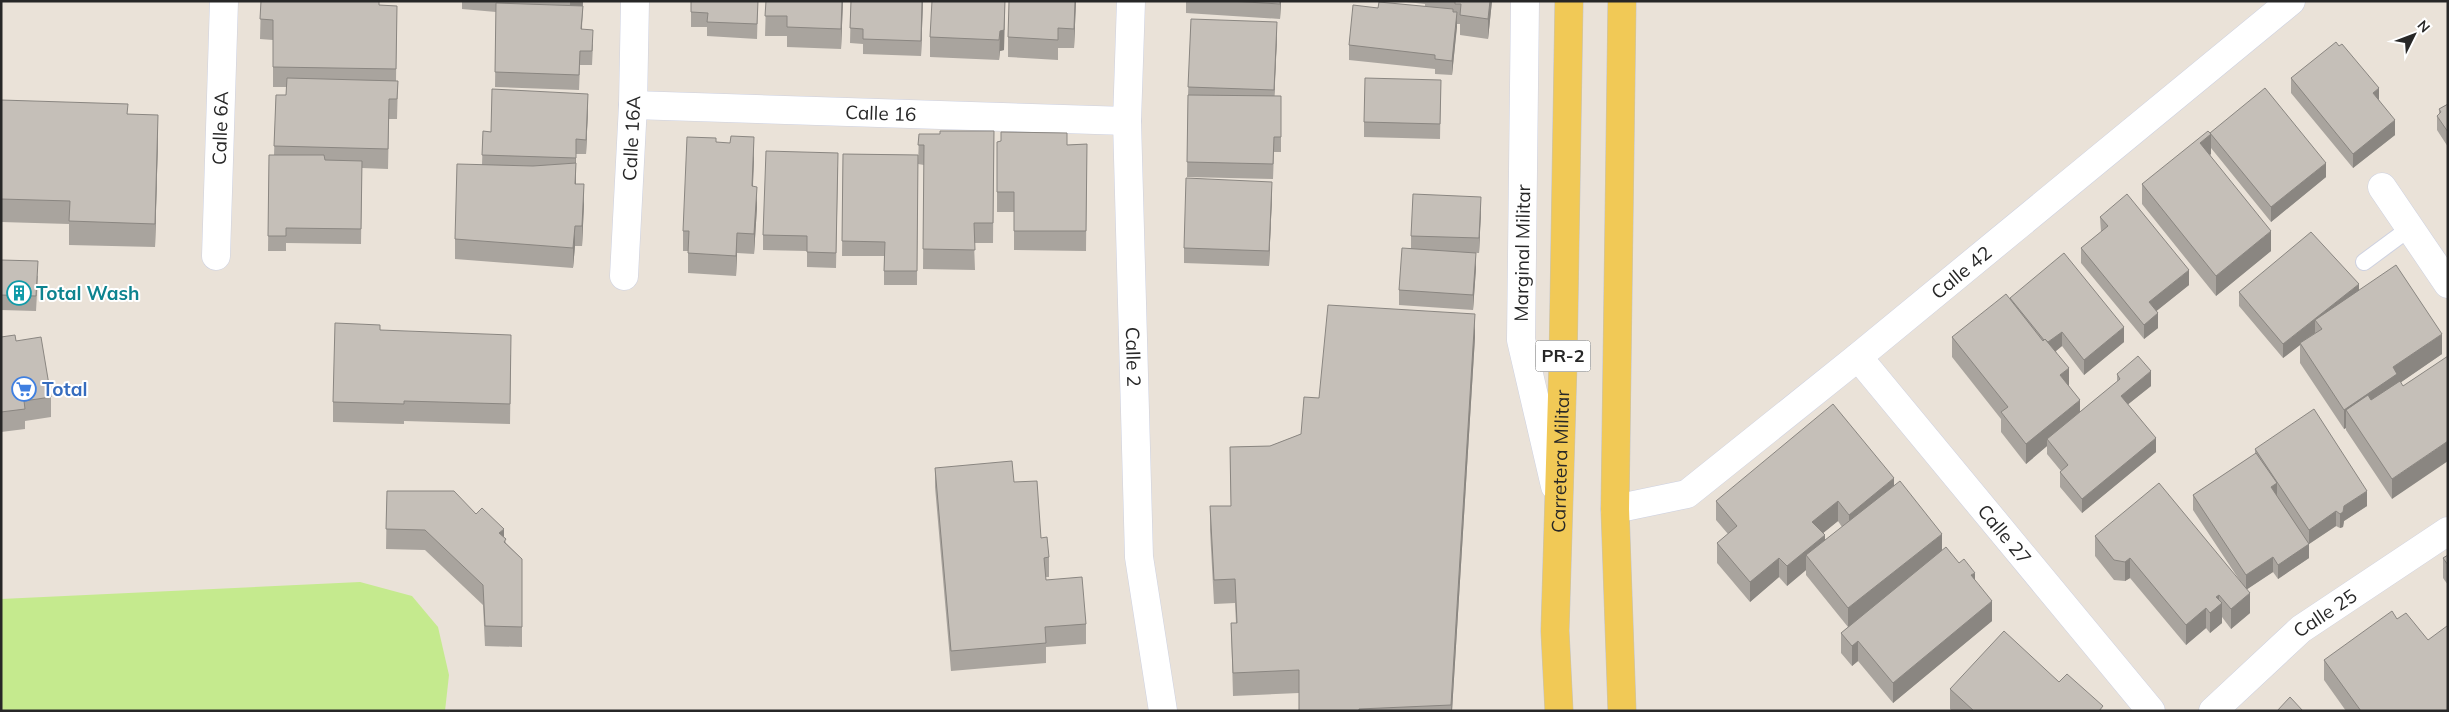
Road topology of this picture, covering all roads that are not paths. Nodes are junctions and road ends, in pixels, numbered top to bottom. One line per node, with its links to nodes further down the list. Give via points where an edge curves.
1 (224, 1): 12 (street, Calle 6A)
2 (634, 1): 8 (street, Calle 16A)
3 (1130, 1): 9 (street, Calle 2)
4 (1525, 1): 17 (street, Marginal Militar, via 1521,340)
5 (1569, 1): 17 (main road, Carretera Militar / PR-2)
6 (1622, 1): 18 (main road, PR-2)
7 (2291, 1): 16 (street, Calle 42)
8 (633, 105): 9 (street, Calle 16); 14 (street, Calle 16A)
9 (1127, 121): 20 (street, Calle 2, via 1139,557)
10 (2382, 187): 11 (street)
11 (2410, 228): 13 (lane); 15 (street)
12 (216, 256)
13 (2364, 262)
14 (624, 276)
15 (2448, 284)
16 (1858, 357): 18 (street, Calle 42, via 1686,494); 23 (street, Calle 27)
17 (1558, 500): 21 (main road, Carretera Militar / PR-2, via 1555,631)
18 (1615, 509): 22 (main road, PR-2)
19 (2448, 531): 24 (street, Calle 25, via 2301,629)
20 (1163, 711)
21 (1559, 711)
22 (1622, 711)
23 (2151, 711)
24 (2213, 711)

